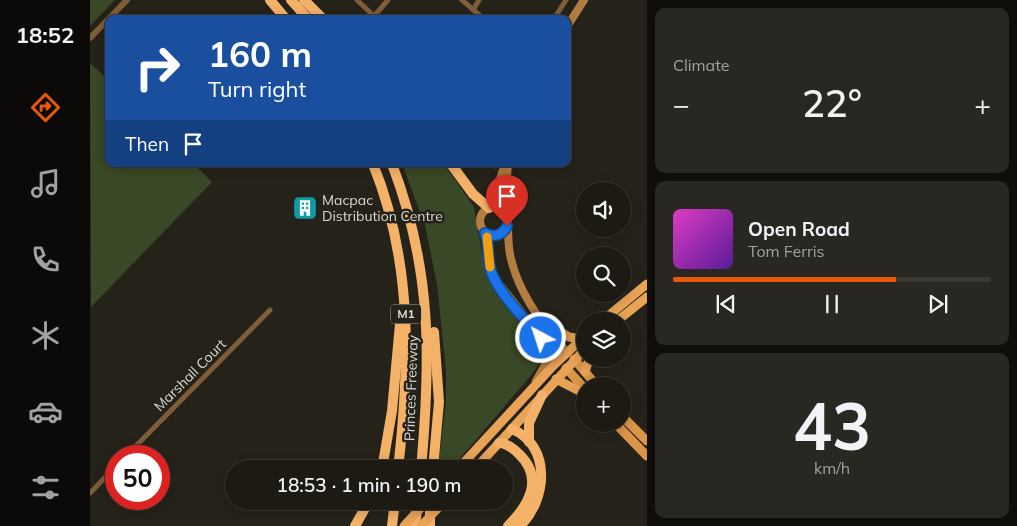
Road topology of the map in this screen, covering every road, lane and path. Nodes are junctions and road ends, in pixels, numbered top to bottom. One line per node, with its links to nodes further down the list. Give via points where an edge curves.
1 (127, 0): 12 (street)
2 (270, 0): 13 (highway)
3 (291, 0): 14 (highway)
4 (304, 0): 15 (highway)
5 (358, 0): 16 (street)
6 (388, 0): 17 (street)
7 (462, 0): 11 (street)
8 (479, 0): 11 (street)
9 (566, 0): 19 (street)
10 (584, 0): 20 (main road)
11 (474, 10): 18 (street)
12 (112, 15)
13 (283, 15)
14 (304, 15)
15 (319, 15)
16 (374, 15)
17 (377, 15)
18 (480, 15)
19 (557, 15)
20 (571, 20)
21 (105, 23): 22 (street)
22 (90, 38)
23 (374, 167): 33 (highway, Princes Freeway / M1, via 387,201)
24 (393, 167): 30 (highway, Princes Freeway / M1)
25 (453, 167): 28 (highway, via 473,194)
26 (506, 167): 28 (main road)
27 (507, 167): 29 (main road)
28 (490, 208): 29 (main road); 32 (main road, via 480,218)
29 (504, 211): 31 (main road)
30 (412, 224): 66 (highway, Princes Freeway / M1, via 423,282 428,339 428,388); 67 (highway, via 427,294 437,368 439,402)
31 (508, 224): 32 (main road, via 499,235); 39 (main road, via 510,258)
32 (485, 233): 42 (main road, via 490,246 492,275)
33 (399, 258): 64 (highway, via 398,357); 65 (highway, Princes Freeway / M1, via 407,362)
34 (647, 284): 37 (highway)
35 (647, 297): 38 (highway)
36 (270, 310): 62 (street, Marshall Court)
37 (613, 312)
38 (628, 312)
39 (540, 319): 40 (highway, via 568,337); 43 (main road)
40 (576, 337)
41 (576, 344): 43 (highway)
42 (550, 348): 44 (main road); 53 (main road, via 549,358)
43 (567, 352): 44 (highway); 45 (highway)
44 (559, 360): 47 (highway); 53 (highway)
45 (574, 360): 47 (highway); 48 (main road)
46 (587, 367): 48 (highway)
47 (566, 368): 50 (highway); 51 (main road)
48 (585, 372): 49 (main road)
49 (589, 377)
50 (556, 379): 52 (highway); 54 (highway)
51 (576, 379)
52 (576, 389)
53 (532, 390): 61 (highway)
54 (542, 395): 56 (highway); 59 (highway, via 529,423)
55 (631, 425): 58 (main road)
56 (512, 429): 59 (highway); 60 (highway); 61 (highway, via 505,429)
57 (624, 432): 63 (main road)
58 (647, 441)
59 (529, 442): 85 (highway, via 540,466 542,484 535,508)
60 (499, 443): 69 (highway); 84 (highway, via 521,456 528,466 532,482 528,503)
61 (482, 444): 68 (highway)
62 (137, 445)
63 (647, 456)
64 (384, 460)
65 (399, 460)
66 (422, 460)
67 (434, 460)
68 (467, 460)
69 (483, 460)
70 (105, 477): 71 (street)
71 (90, 493)
72 (365, 510): 78 (highway)
73 (393, 510): 79 (highway)
74 (417, 510): 81 (highway)
75 (424, 510): 80 (highway, bridge)
76 (428, 510): 82 (highway, bridge)
77 (431, 510): 83 (highway)
78 (355, 526)
79 (392, 526)
80 (404, 526)
81 (416, 526)
82 (421, 526)
83 (430, 526)
84 (508, 526)
85 (520, 526)

